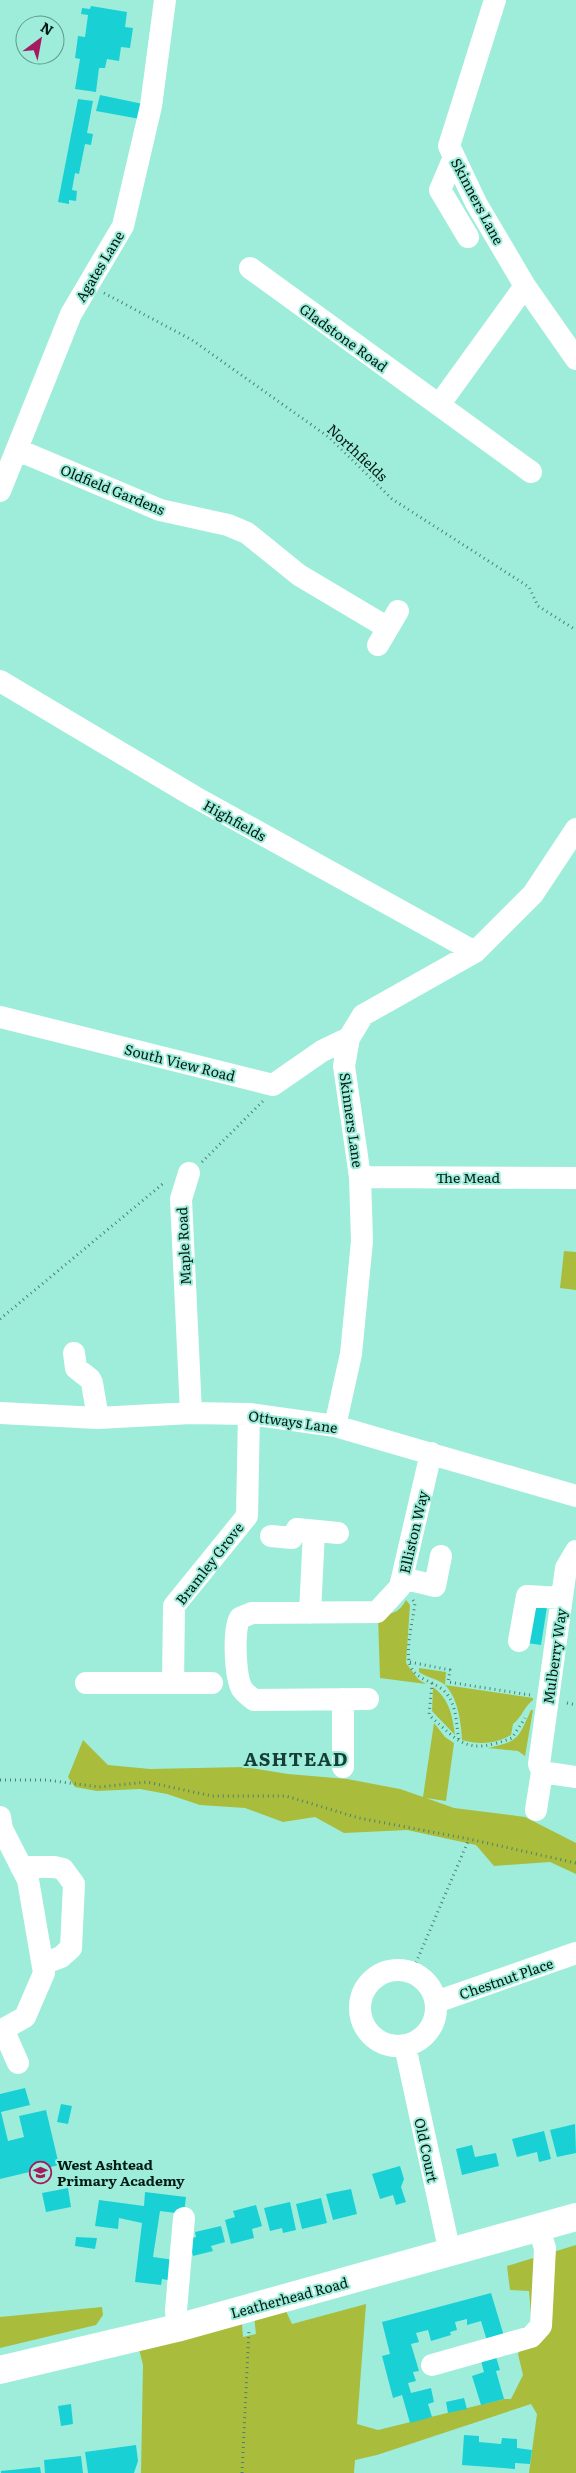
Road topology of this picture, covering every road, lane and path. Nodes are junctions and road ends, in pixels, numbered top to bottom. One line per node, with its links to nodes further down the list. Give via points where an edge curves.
1 (165, 0): 6 (street, Agates Lane, via 151,106 123,226)
2 (495, 0): 3 (street, Skinners Lane, via 449,146)
3 (454, 157): 4 (street, via 440,190); 7 (street, Skinners Lane, via 476,203)
4 (468, 237)
5 (250, 268): 9 (street, Gladstone Road)
6 (88, 285): 10 (street, Agates Lane, via 71,314); 14 (path, Northfields, via 192,340 330,438 392,499 529,587 538,606)
7 (525, 286): 8 (street, Skinners Lane); 9 (street)
8 (576, 359)
9 (439, 405): 11 (street, Gladstone Road)
10 (18, 450): 12 (street, Agates Lane); 13 (street, Oldfield Gardens, via 160,510 228,524 247,533 299,575)
11 (531, 472)
12 (0, 492)
13 (388, 628)
14 (576, 630)
15 (0, 680): 17 (street, Highfields, via 195,797)
16 (576, 831): 17 (street, Skinners Lane, via 532,894)
17 (475, 952): 19 (street, Skinners Lane, via 363,1016)
18 (0, 1017): 20 (street, South View Road)
19 (348, 1038): 20 (street, via 322,1051); 22 (street, Skinners Lane, via 344,1066)
20 (273, 1085): 21 (path, via 267,1098)
21 (189, 1173): 24 (path, via 172,1176); 27 (street, Maple Road, via 181,1199)
22 (360, 1177): 23 (street, The Mead); 30 (street, Skinners Lane, via 362,1241 351,1354)
23 (576, 1178)
24 (0, 1319)
25 (74, 1353): 29 (street, via 76,1368 92,1383)
26 (0, 1413): 29 (street, Ottways Lane)
27 (191, 1413): 28 (street, Ottways Lane); 29 (street, Ottways Lane)
28 (249, 1414): 30 (street, Ottways Lane); 46 (street, Bramley Grove, via 247,1516 174,1606)
29 (98, 1418)
30 (335, 1426): 31 (street, Ottways Lane)
31 (431, 1453): 32 (street, Ottways Lane); 38 (street, Elliston Way)
32 (576, 1496)
33 (314, 1531): 34 (street); 35 (street, via 297,1529 292,1538); 40 (street)
34 (338, 1533)
35 (271, 1536)
36 (576, 1551): 39 (street, Mulberry Way, via 566,1568)
37 (441, 1556): 38 (street, via 435,1586)
38 (401, 1583): 40 (street, Elliston Way, via 377,1612); 42 (path, via 415,1604)
39 (567, 1602): 41 (street, via 527,1596); 49 (street, Mulberry Way)
40 (310, 1613): 47 (street, Elliston Way, via 246,1615 238,1622 238,1679 243,1691 254,1700)
41 (519, 1641)
42 (410, 1662): 45 (path, via 416,1674); 49 (path, via 450,1670 448,1682 539,1697)
43 (86, 1683): 46 (street)
44 (212, 1683): 46 (street)
45 (432, 1683): 50 (path, via 447,1694 453,1705); 50 (path, via 429,1715)
46 (173, 1684)
47 (343, 1699): 48 (street); 51 (street)
48 (368, 1699)
49 (543, 1701): 50 (path, via 532,1704 512,1738 486,1746); 52 (street, Mulberry Way)
50 (459, 1740)
51 (343, 1767)
52 (541, 1768): 53 (street); 55 (street, Mulberry Way)
53 (576, 1777)
54 (0, 1780): 57 (path, via 47,1780 99,1787 147,1782 212,1796 286,1796 358,1818)
55 (536, 1810)
56 (0, 1817): 59 (street, via 2,1829)
57 (469, 1839): 58 (path); 62 (path)
58 (576, 1863)
59 (22, 1867): 61 (street, via 28,1880); 61 (street, via 63,1869 74,1884 71,1948 61,1957)
60 (576, 1953): 63 (street, Chestnut Place)
61 (43, 1964): 64 (street, via 44,1973 25,2016)
62 (412, 1972): 63 (street, via 428,1984); 65 (street, via 392,1970 373,1978 362,1994 360,2014 368,2033 384,2044)
63 (436, 2002): 65 (street, via 434,2022 422,2038)
64 (2, 2030): 66 (street)
65 (405, 2046): 70 (street, Old Court)
66 (18, 2063)
67 (576, 2217): 69 (highway, Leatherhead Road)
68 (184, 2218): 72 (street)
69 (538, 2227): 70 (highway, Leatherhead Road); 73 (street, via 545,2248 541,2326 531,2337)
70 (450, 2253): 71 (highway, Leatherhead Road)
71 (248, 2309): 72 (highway, Leatherhead Road); 75 (path)
72 (177, 2328): 74 (highway, Leatherhead Road)
73 (432, 2366)
74 (0, 2370)
75 (242, 2473)

